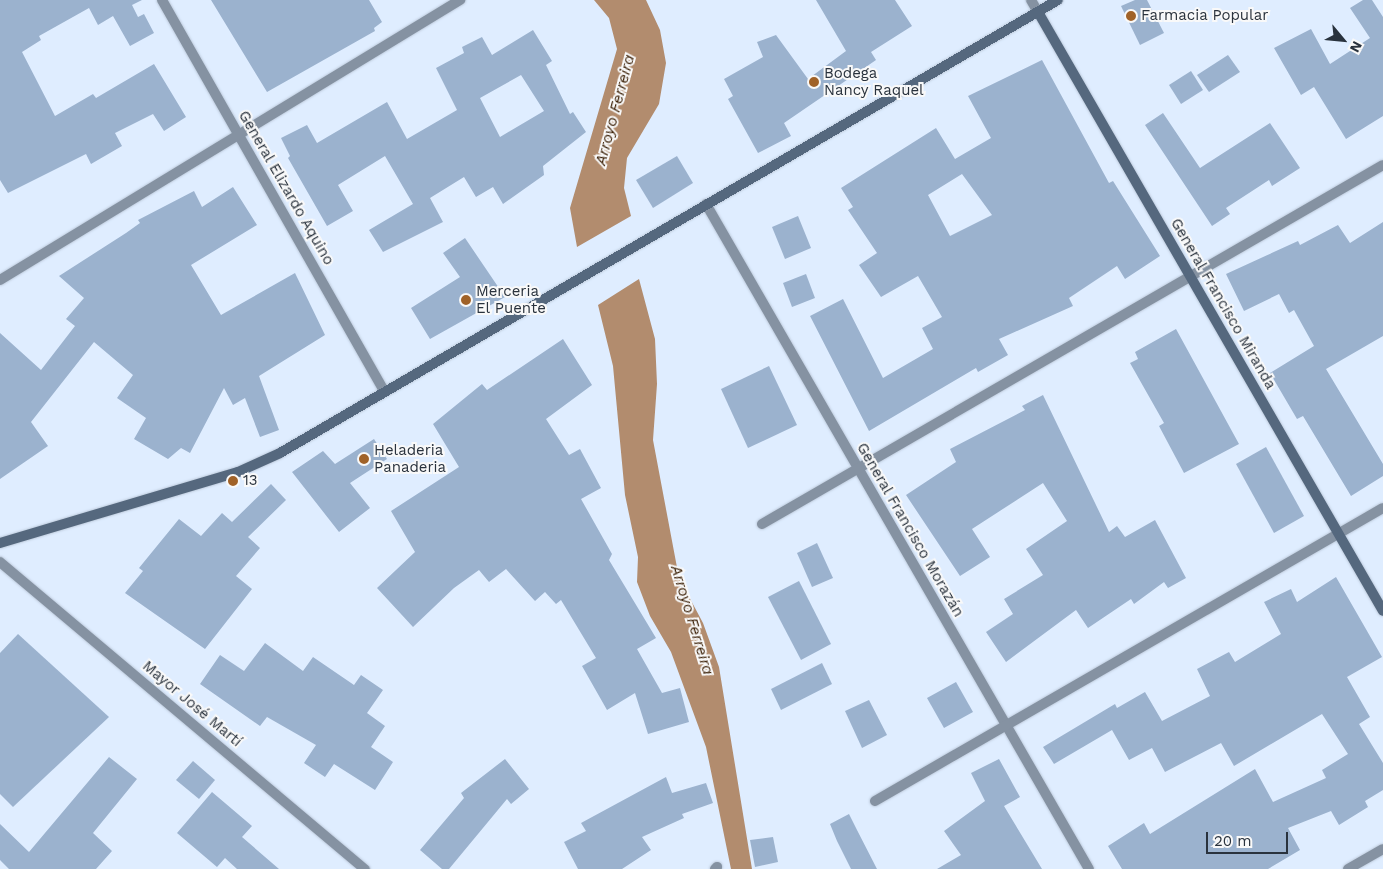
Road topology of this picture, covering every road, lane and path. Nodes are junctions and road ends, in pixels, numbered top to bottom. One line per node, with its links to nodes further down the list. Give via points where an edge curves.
1 (162, 0): 6 (street, General Elizardo Aquino)
2 (460, 0): 6 (street)
3 (1030, 0): 5 (street)
4 (1058, 0): 5 (street)
5 (1038, 12): 8 (street); 9 (street, General Francisco Miranda)
6 (238, 134): 10 (street); 11 (street, General Elizardo Aquino)
7 (1383, 165): 9 (street)
8 (706, 204): 11 (street); 12 (street, General Francisco Morazán)
9 (1190, 277): 12 (street); 15 (street, General Francisco Miranda)
10 (0, 280)
11 (384, 391): 16 (street, via 280,453 238,472)
12 (858, 469): 14 (street); 19 (street, General Francisco Morazán)
13 (1383, 508): 15 (street)
14 (762, 524)
15 (1338, 534): 18 (street, General Francisco Miranda); 19 (street)
16 (0, 543)
17 (0, 562): 22 (street, Mayor José Martí)
18 (1383, 611)
19 (1006, 726): 20 (street); 23 (street, General Francisco Morazán)
20 (875, 802)
21 (1383, 849): 24 (street)
22 (365, 869)
23 (1089, 869)
24 (1348, 869)

